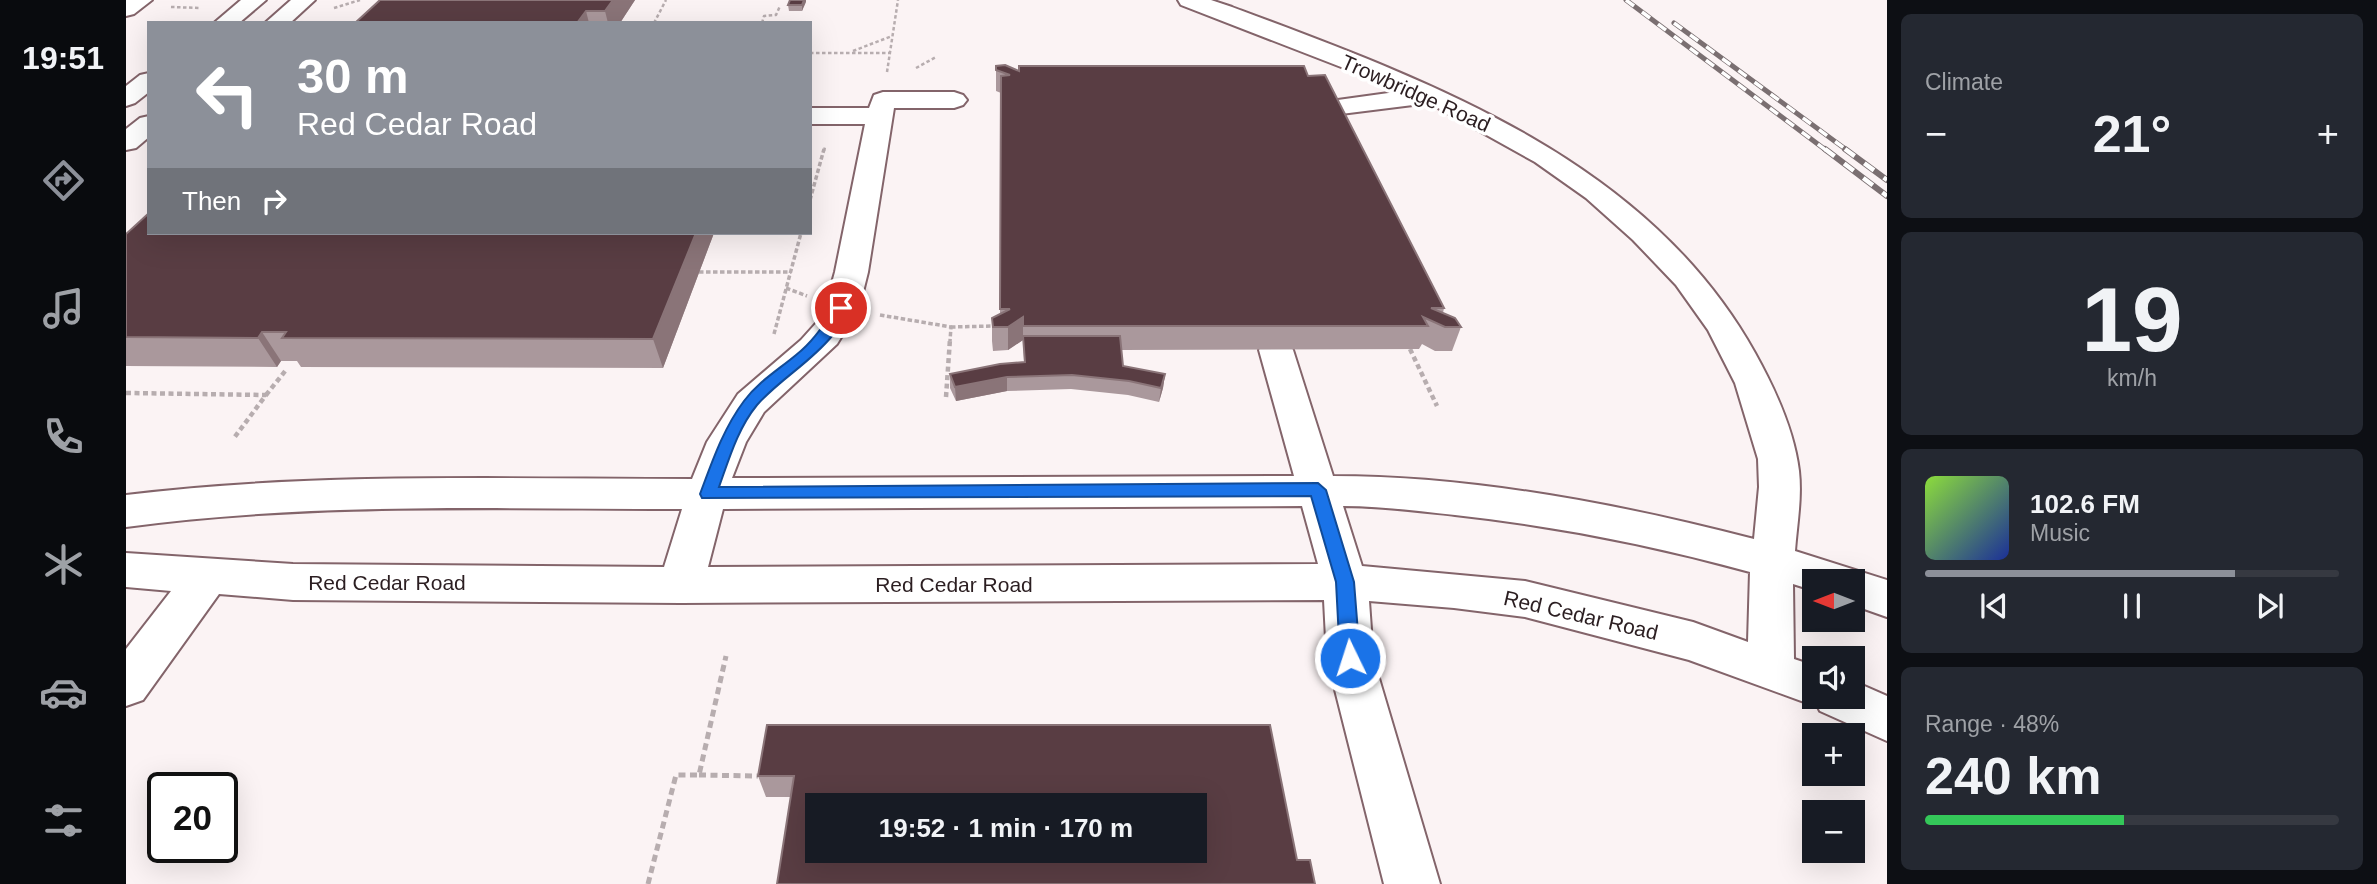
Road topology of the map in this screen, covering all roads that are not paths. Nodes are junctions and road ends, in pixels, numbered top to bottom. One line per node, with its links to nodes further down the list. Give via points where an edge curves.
1 (141, 0): 5 (street)
2 (255, 0): 6 (street)
3 (304, 0): 7 (street)
4 (1189, 0): 9 (street, Trowbridge Road)
5 (126, 9)
6 (228, 21)
7 (278, 21)
8 (147, 82): 10 (street)
9 (1433, 95): 14 (street); 22 (street, Trowbridge Road, via 1516,139 1593,191 1662,250 1720,320 1748,370 1774,445 1782,492)
10 (126, 97)
11 (883, 98): 12 (street); 13 (street); 15 (street); 20 (street, via 841,308 828,332 750,404 730,437)
12 (812, 100)
13 (954, 100)
14 (1325, 108)
15 (812, 116)
16 (147, 126): 17 (street)
17 (126, 142)
18 (1276, 350): 19 (street)
19 (1318, 490): 20 (street); 22 (street, via 1486,502 1581,517); 26 (street)
20 (708, 494): 21 (street, via 344,495); 27 (street)
21 (126, 511)
22 (1772, 560): 24 (street); 30 (street, Trowbridge Road)
23 (126, 570): 25 (street, Red Cedar Road)
24 (1802, 570)
25 (208, 576): 27 (street, Red Cedar Road, via 293,582); 32 (street)
26 (1345, 582): 27 (street, Red Cedar Road); 30 (street, Red Cedar Road, via 1525,599 1693,642); 35 (street, via 1350,658)
27 (681, 585)
28 (1866, 591): 29 (street)
29 (1887, 599)
30 (1771, 669): 31 (street)
31 (1802, 682)
32 (126, 685)
33 (1865, 709): 34 (street)
34 (1887, 719)
35 (1412, 884)

